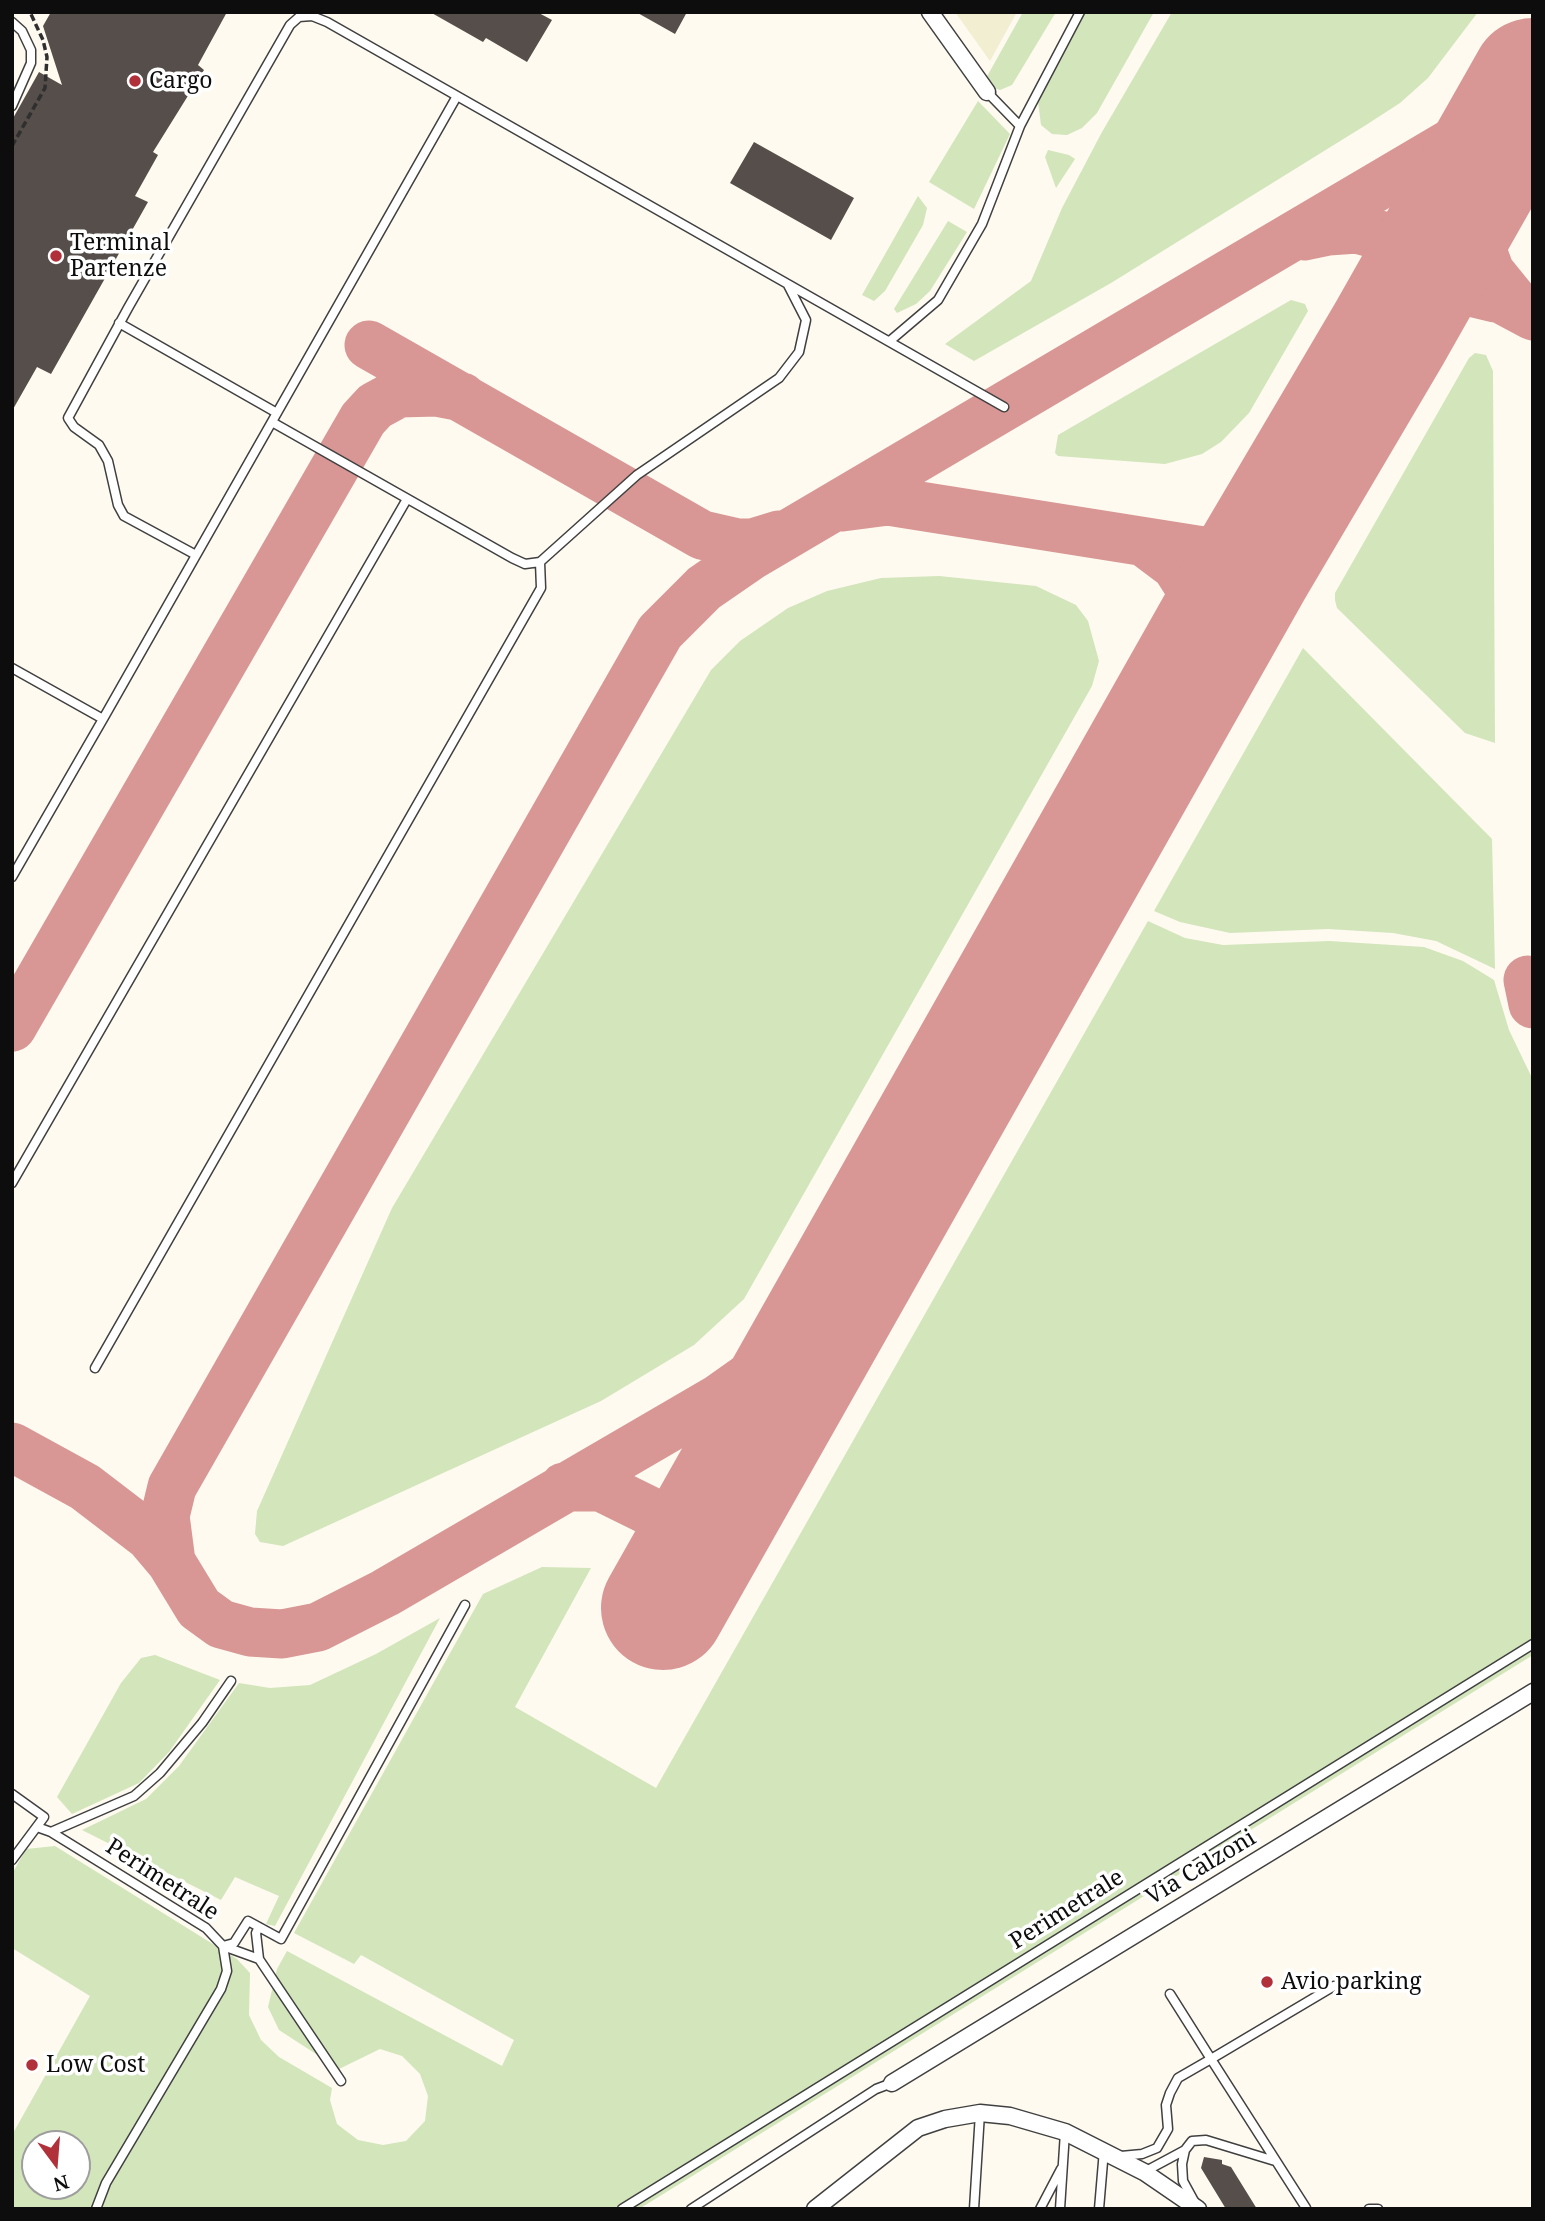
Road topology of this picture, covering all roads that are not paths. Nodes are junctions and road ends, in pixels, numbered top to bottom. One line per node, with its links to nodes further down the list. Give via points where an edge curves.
1 (295, 12): 5 (lane)
2 (930, 12): 6 (street)
3 (1080, 12): 9 (lane)
4 (12, 22): 8 (lane, via 31,50 31,63)
5 (290, 26): 7 (lane, via 299,17 327,22); 11 (lane)
6 (987, 93): 9 (lane)
7 (457, 96): 10 (lane); 14 (lane)
8 (12, 106)
9 (1020, 126): 12 (lane, via 982,224 938,300)
10 (788, 285): 12 (lane); 18 (lane, via 806,320 799,352 779,378 637,475)
11 (119, 323): 14 (lane); 17 (lane, via 68,418 99,444 124,516)
12 (891, 340): 13 (lane)
13 (1004, 407)
14 (277, 413): 15 (lane)
15 (272, 422): 16 (lane); 17 (lane)
16 (407, 499): 18 (lane, via 512,558 525,564); 22 (lane)
17 (196, 555): 20 (lane)
18 (540, 562): 23 (lane, via 541,587)
19 (12, 668): 20 (lane)
20 (103, 719): 21 (lane)
21 (12, 877)
22 (12, 1183)
23 (95, 1368)
24 (465, 1605): 32 (lane, via 281,1939)
25 (1533, 1644): 49 (lane, Perimetrale)
26 (231, 1681): 30 (lane, via 202,1723 134,1796)
27 (1533, 1692): 39 (street, Via Calzoni)
28 (12, 1794): 29 (lane, via 44,1817)
29 (37, 1827): 30 (lane, Perimetrale); 31 (lane)
30 (51, 1832): 33 (lane, Perimetrale, via 206,1928)
31 (12, 1860)
32 (259, 1927): 33 (lane, via 248,1921 234,1943); 34 (lane)
33 (223, 1945): 34 (lane); 48 (lane, Perimetrale, via 227,1971 221,1989 106,2183)
34 (259, 1959): 38 (lane)
35 (1334, 1986): 37 (lane)
36 (1170, 1994): 37 (lane)
37 (1211, 2059): 43 (lane, via 1178,2078 1166,2105 1165,2140 1157,2148 1142,2154); 44 (lane)
38 (341, 2081)
39 (892, 2083): 50 (lane)
40 (980, 2113): 41 (street, via 1010,2116); 51 (street, via 918,2128); 52 (lane)
41 (1065, 2132): 43 (street); 45 (lane)
42 (1185, 2150): 44 (lane, via 1192,2141 1206,2140); 46 (lane); 56 (lane, via 1183,2181)
43 (1109, 2153): 46 (street); 55 (lane)
44 (1275, 2161): 47 (lane)
45 (1062, 2166): 53 (lane); 54 (lane)
46 (1144, 2172): 56 (street)
47 (1306, 2208)
48 (96, 2209)
49 (622, 2209)
50 (691, 2209)
51 (815, 2209)
52 (974, 2209)
53 (1040, 2209)
54 (1059, 2209)
55 (1099, 2209)
56 (1198, 2209)
57 (1369, 2209): 58 (lane)
58 (1378, 2209)

